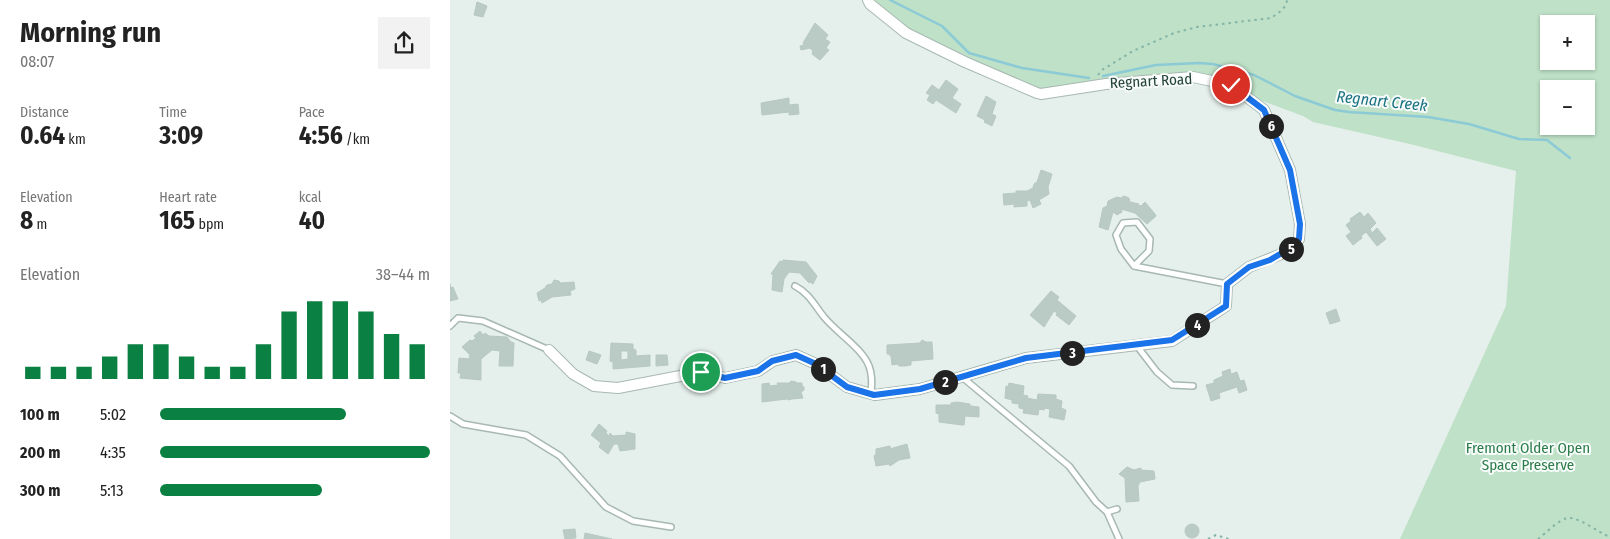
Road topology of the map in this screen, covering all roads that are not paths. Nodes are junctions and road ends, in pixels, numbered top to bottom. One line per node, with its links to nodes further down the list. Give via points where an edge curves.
1 (868, 0): 3 (street, Regnart Road, via 906,33 1037,93 1193,77 1231,85 1264,110 1290,170 1300,224 1299,239 1284,253 1249,267)
2 (1134, 266): 2 (lane, via 1121,249 1116,235 1123,223 1137,222 1150,239 1149,251); 3 (lane)
3 (1227, 284): 6 (street, via 1226,306 1172,340)
4 (795, 286): 10 (lane, via 803,290 824,317 864,356 870,368)
5 (450, 326): 7 (lane, via 458,318 483,321)
6 (1137, 346): 8 (street, via 1026,358); 9 (lane, via 1172,385)
7 (549, 350): 10 (street, via 573,374 594,386 618,388 701,372 725,378 758,371 772,361 796,355 816,364 847,387)
8 (961, 377): 10 (street, via 920,389); 13 (lane, via 1069,466 1096,502)
9 (1193, 386)
10 (871, 394)
11 (450, 416): 14 (lane, via 463,424 526,434 560,456 606,507 633,521)
12 (1118, 509): 13 (lane)
13 (1108, 512): 15 (lane)
14 (672, 527)
15 (1119, 539)

